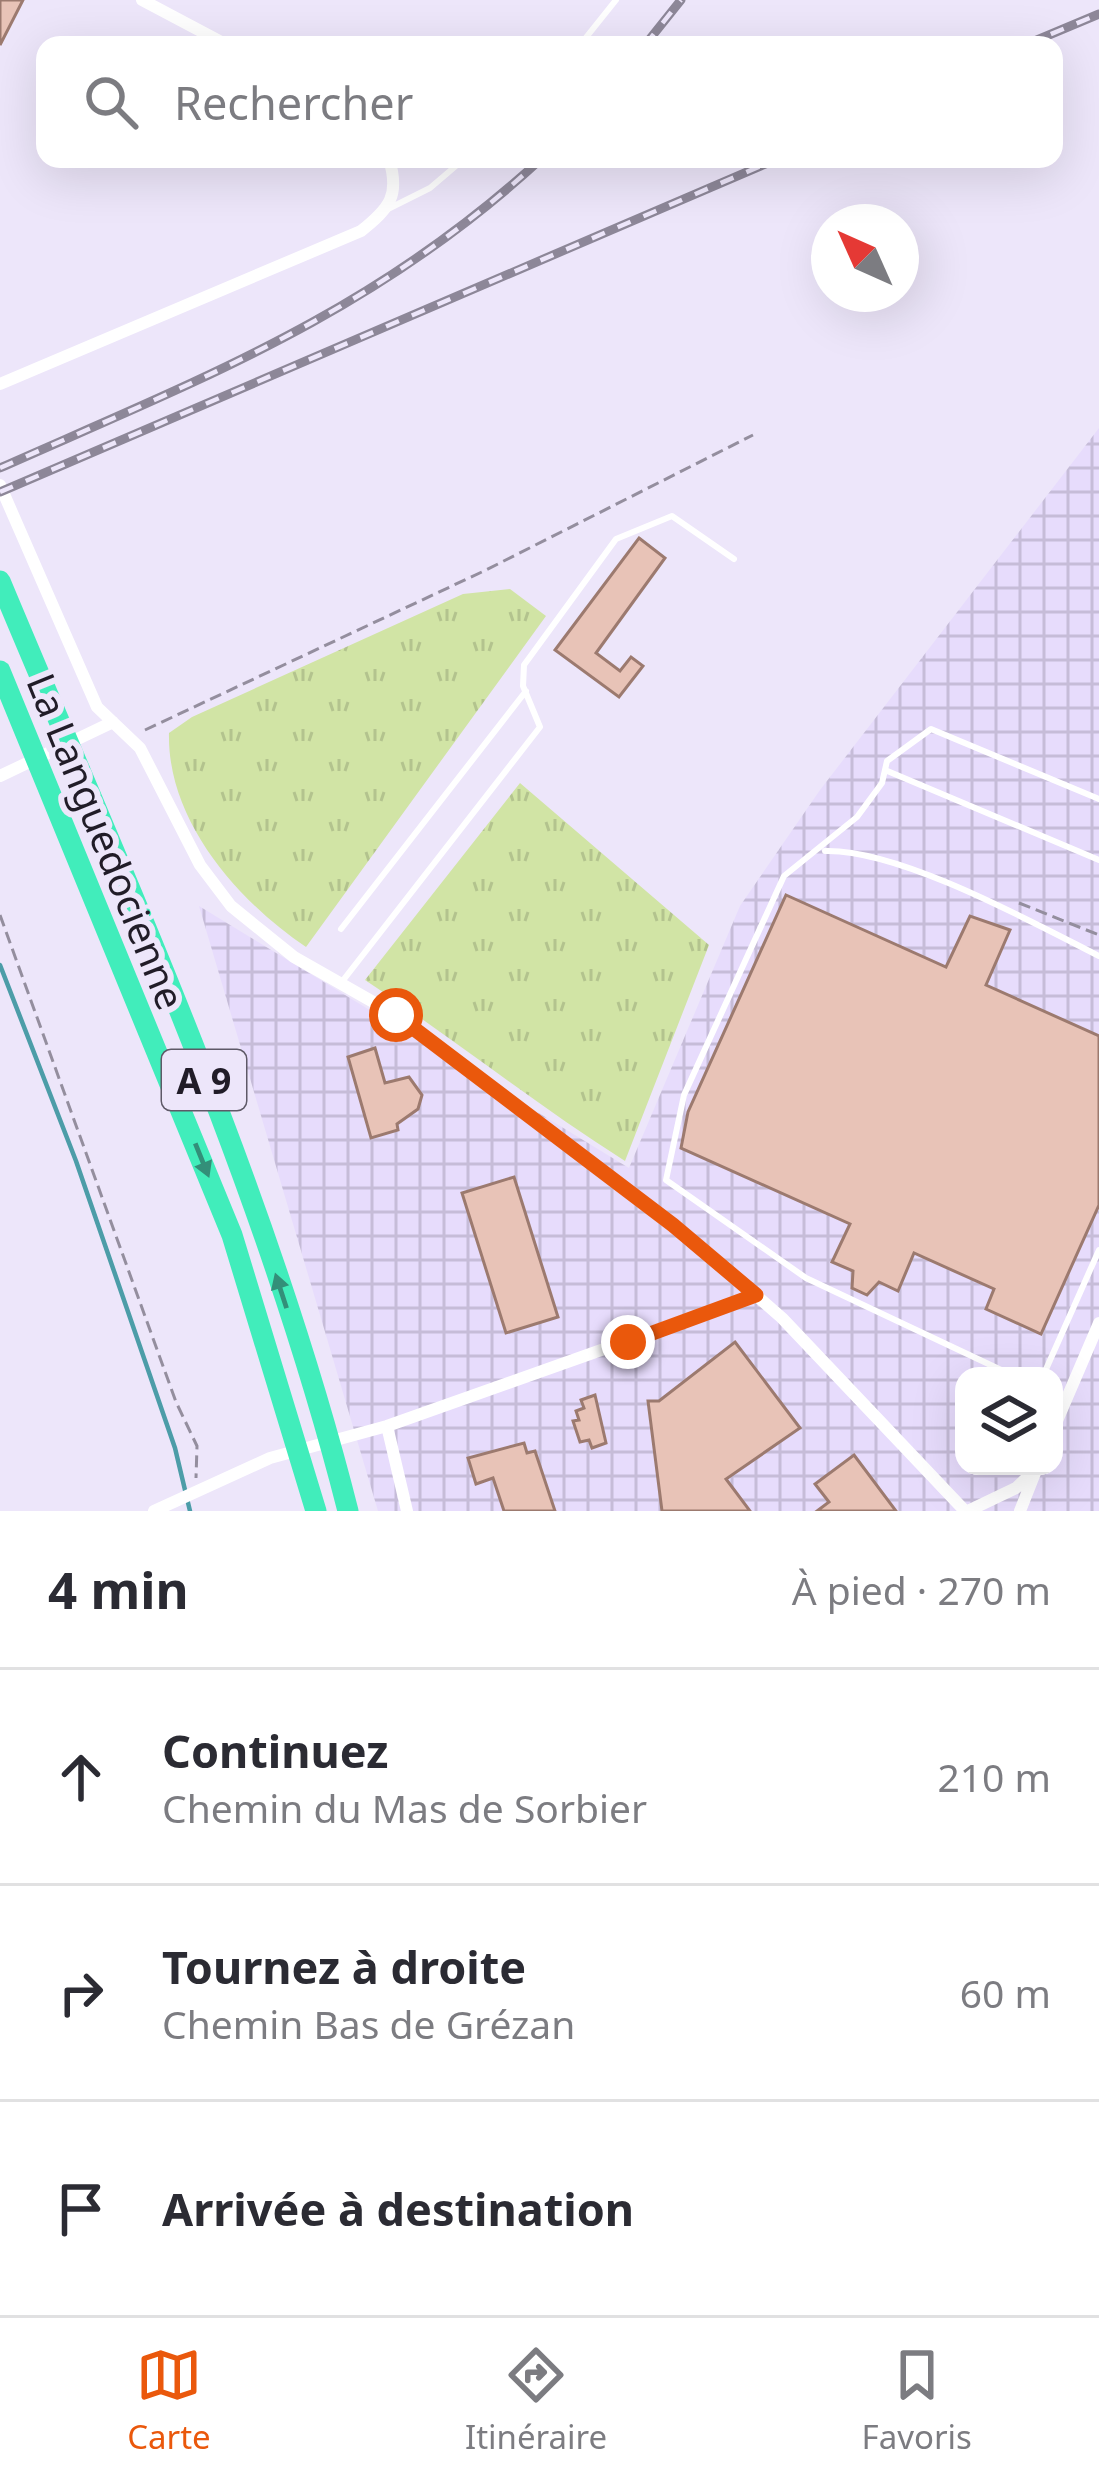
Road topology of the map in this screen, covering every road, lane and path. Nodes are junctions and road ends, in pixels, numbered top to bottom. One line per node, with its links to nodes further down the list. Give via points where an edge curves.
1 (142, 0): 3 (street)
2 (616, 0): 4 (lane)
3 (210, 36)
4 (587, 36)
5 (391, 168): 7 (street, via 397,185)
6 (453, 168): 7 (lane)
7 (388, 209): 8 (street, via 361,231)
8 (0, 384)
9 (753, 434): 16 (path)
10 (0, 485): 15 (street, via 82,676)
11 (734, 559): 14 (lane, via 672,516 616,539 524,665)
12 (0, 581): 38 (highway, La Languedocienne / A 9, one-way to 12, via 242,1179)
13 (0, 671): 39 (highway, La Languedocienne / A 9, one-way to 39, via 232,1235)
14 (526, 692): 24 (lane); 27 (lane, via 539,727)
15 (113, 722): 16 (street); 18 (street)
16 (133, 739): 27 (street, via 215,888 271,940)
17 (885, 770): 19 (lane, via 931,729); 20 (lane, via 857,818); 21 (lane)
18 (0, 776)
19 (1099, 799)
20 (822, 851): 26 (lane, via 856,850); 31 (lane, via 784,876 684,1095 666,1180 806,1278)
21 (1099, 860)
22 (1018, 905): 25 (path)
23 (0, 915): 37 (path, via 197,1446)
24 (341, 928)
25 (1099, 935)
26 (1099, 956)
27 (341, 983): 29 (street, via 456,1060)
28 (1099, 1250): 32 (lane)
29 (756, 1295): 34 (street); 42 (street)
30 (1098, 1327): 33 (street)
31 (995, 1367)
32 (1048, 1367)
33 (1063, 1407)
34 (387, 1426): 37 (street, via 270,1457); 41 (street)
35 (1029, 1475): 42 (street)
36 (1034, 1475): 43 (street)
37 (196, 1490): 40 (street)
38 (345, 1501)
39 (315, 1506)
40 (154, 1511)
41 (407, 1511)
42 (966, 1511)
43 (1020, 1511)

